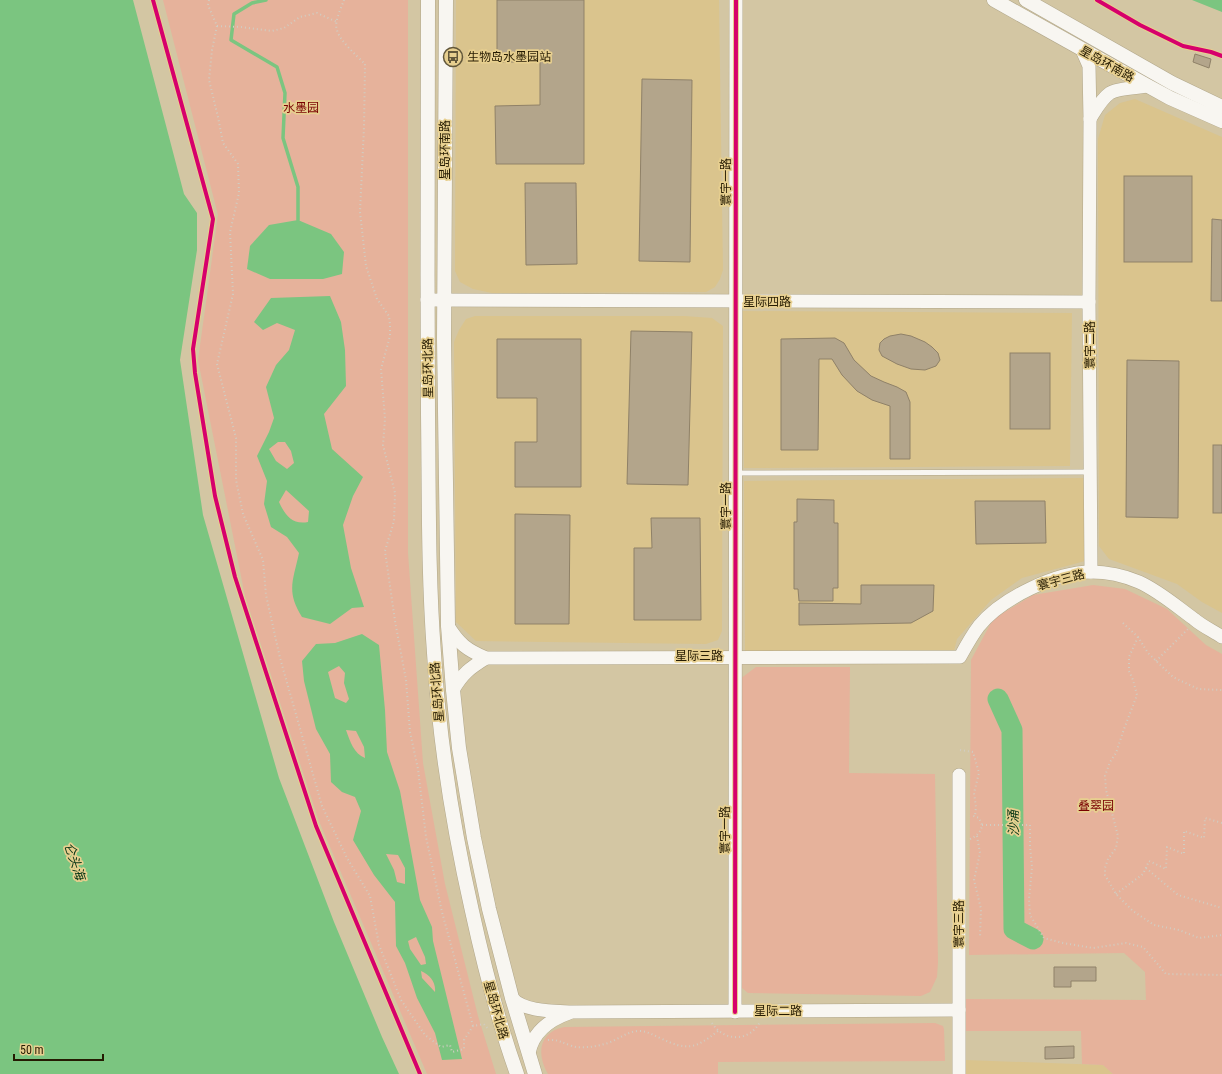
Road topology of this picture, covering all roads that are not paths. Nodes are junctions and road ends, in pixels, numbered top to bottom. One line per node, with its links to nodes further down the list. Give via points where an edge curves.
1 (428, 0): 11 (main road, 星岛环南路)
2 (446, 0): 12 (main road, 星岛环南路)
3 (736, 0): 13 (street, 寰宇一路)
4 (994, 0): 6 (main road, 星岛环南路)
5 (1026, 0): 8 (main road, 星岛环南路, via 1172,83)
6 (1082, 50): 7 (main road, 星岛环南路); 9 (street, 寰宇二路, via 1089,66)
7 (1148, 86): 9 (street, via 1109,94); 10 (main road, 星岛环南路)
8 (1222, 107)
9 (1090, 119): 14 (street, 寰宇二路)
10 (1222, 122)
11 (427, 300): 12 (street, 星际四路); 30 (main road, 星岛环北路, via 430,576 440,733 466,886 483,960 505,1041)
12 (444, 301): 13 (street, 星际四路); 18 (main road, 星岛环北路)
13 (737, 302): 14 (street, 星际四路); 16 (street, 寰宇一路)
14 (1089, 302): 15 (street, 寰宇二路)
15 (1091, 472): 16 (lane); 17 (street, 寰宇二路)
16 (736, 473): 20 (street, 寰宇一路)
17 (1091, 572): 19 (street, 寰宇三路, via 1113,574 1138,582 1161,594 1195,621); 21 (street, 寰宇三路, via 1071,574 1049,581 1014,597 995,610 980,626)
18 (448, 626): 22 (street, 星际三路, via 461,645); 23 (main road, 星岛环北路)
19 (1222, 637)
20 (736, 656): 21 (street, 星际三路); 22 (street, 星际三路); 28 (street, 寰宇一路)
21 (960, 657)
22 (486, 658): 23 (street, via 470,668)
23 (453, 690): 25 (main road, 星岛环北路, via 459,748 474,838)
24 (959, 775): 26 (street, 寰宇三路)
25 (512, 998): 27 (street, 星际二路, via 523,1006); 29 (main road, 星岛环北路)
26 (959, 1010): 28 (street, 星际二路); 32 (street, 寰宇三路)
27 (572, 1012): 28 (street, 星际二路); 29 (street, 星际二路, via 544,1026 531,1044)
28 (735, 1012)
29 (529, 1053): 31 (main road, 星岛环北路)
30 (517, 1074)
31 (535, 1074)
32 (959, 1074)

